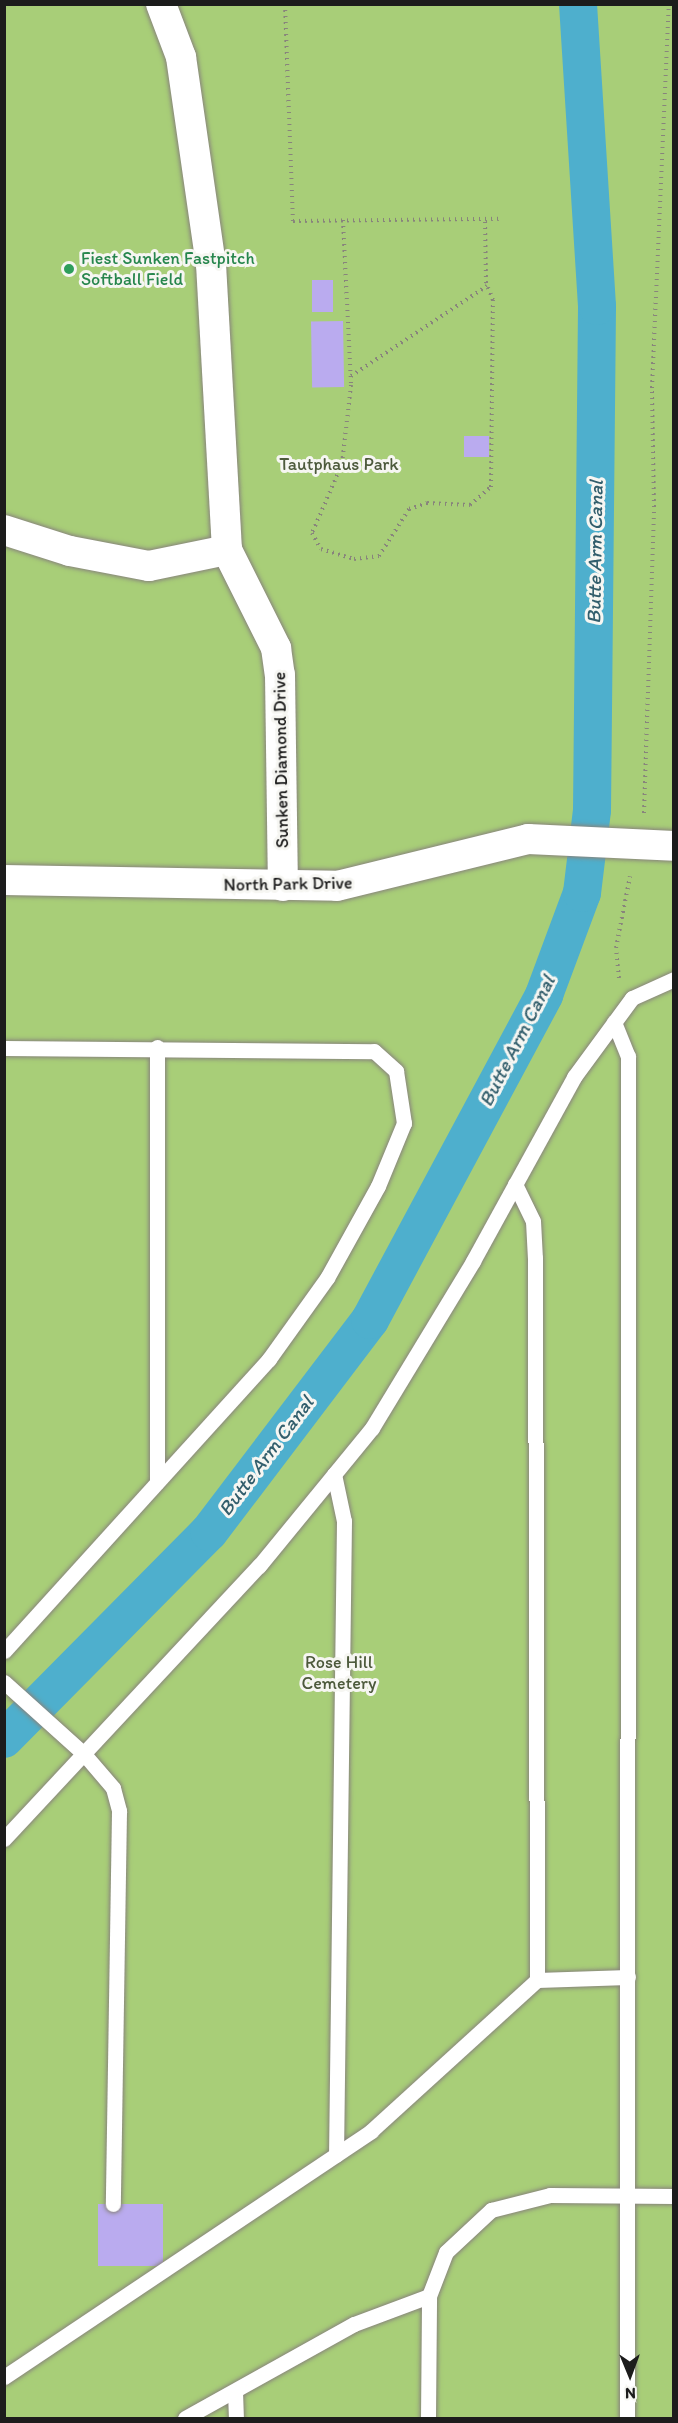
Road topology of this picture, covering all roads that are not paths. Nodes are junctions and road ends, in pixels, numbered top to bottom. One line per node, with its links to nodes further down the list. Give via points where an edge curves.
1 (161, 4): 3 (street, via 181,57 211,264)
2 (4, 530): 3 (street, via 70,551 148,566)
3 (227, 550): 6 (street, Sunken Diamond Drive, via 278,657)
4 (674, 846): 6 (street, North Park Drive, via 626,853 573,839 489,846 348,885)
5 (4, 880): 6 (street, North Park Drive)
6 (283, 886)
7 (674, 979): 8 (lane, via 632,998)
8 (614, 1022): 11 (lane, via 574,1077); 18 (lane, via 628,1056)
9 (157, 1047): 10 (lane); 13 (lane); 13 (lane, via 374,1051 396,1071 404,1099 404,1123 378,1186 327,1278 268,1359)
10 (4, 1048)
11 (515, 1184): 12 (lane, via 372,1428); 19 (lane, via 533,1221 536,1258)
12 (334, 1474): 16 (lane, via 259,1566); 20 (lane, via 344,1521)
13 (157, 1482): 14 (lane)
14 (4, 1651)
15 (4, 1682): 16 (lane, via 21,1692)
16 (84, 1754): 17 (lane); 23 (lane, via 113,1788 119,1810)
17 (4, 1839)
18 (628, 1977): 19 (lane); 21 (lane)
19 (537, 1980): 20 (lane, via 371,2131)
20 (336, 2155): 25 (lane)
21 (628, 2196): 22 (lane); 24 (lane, via 550,2195 491,2211 446,2252); 30 (lane)
22 (674, 2196)
23 (113, 2204)
24 (429, 2296): 26 (lane, via 354,2324); 29 (lane)
25 (4, 2377)
26 (235, 2391): 27 (lane); 28 (lane)
27 (186, 2418)
28 (236, 2418)
29 (428, 2418)
30 (627, 2418)

